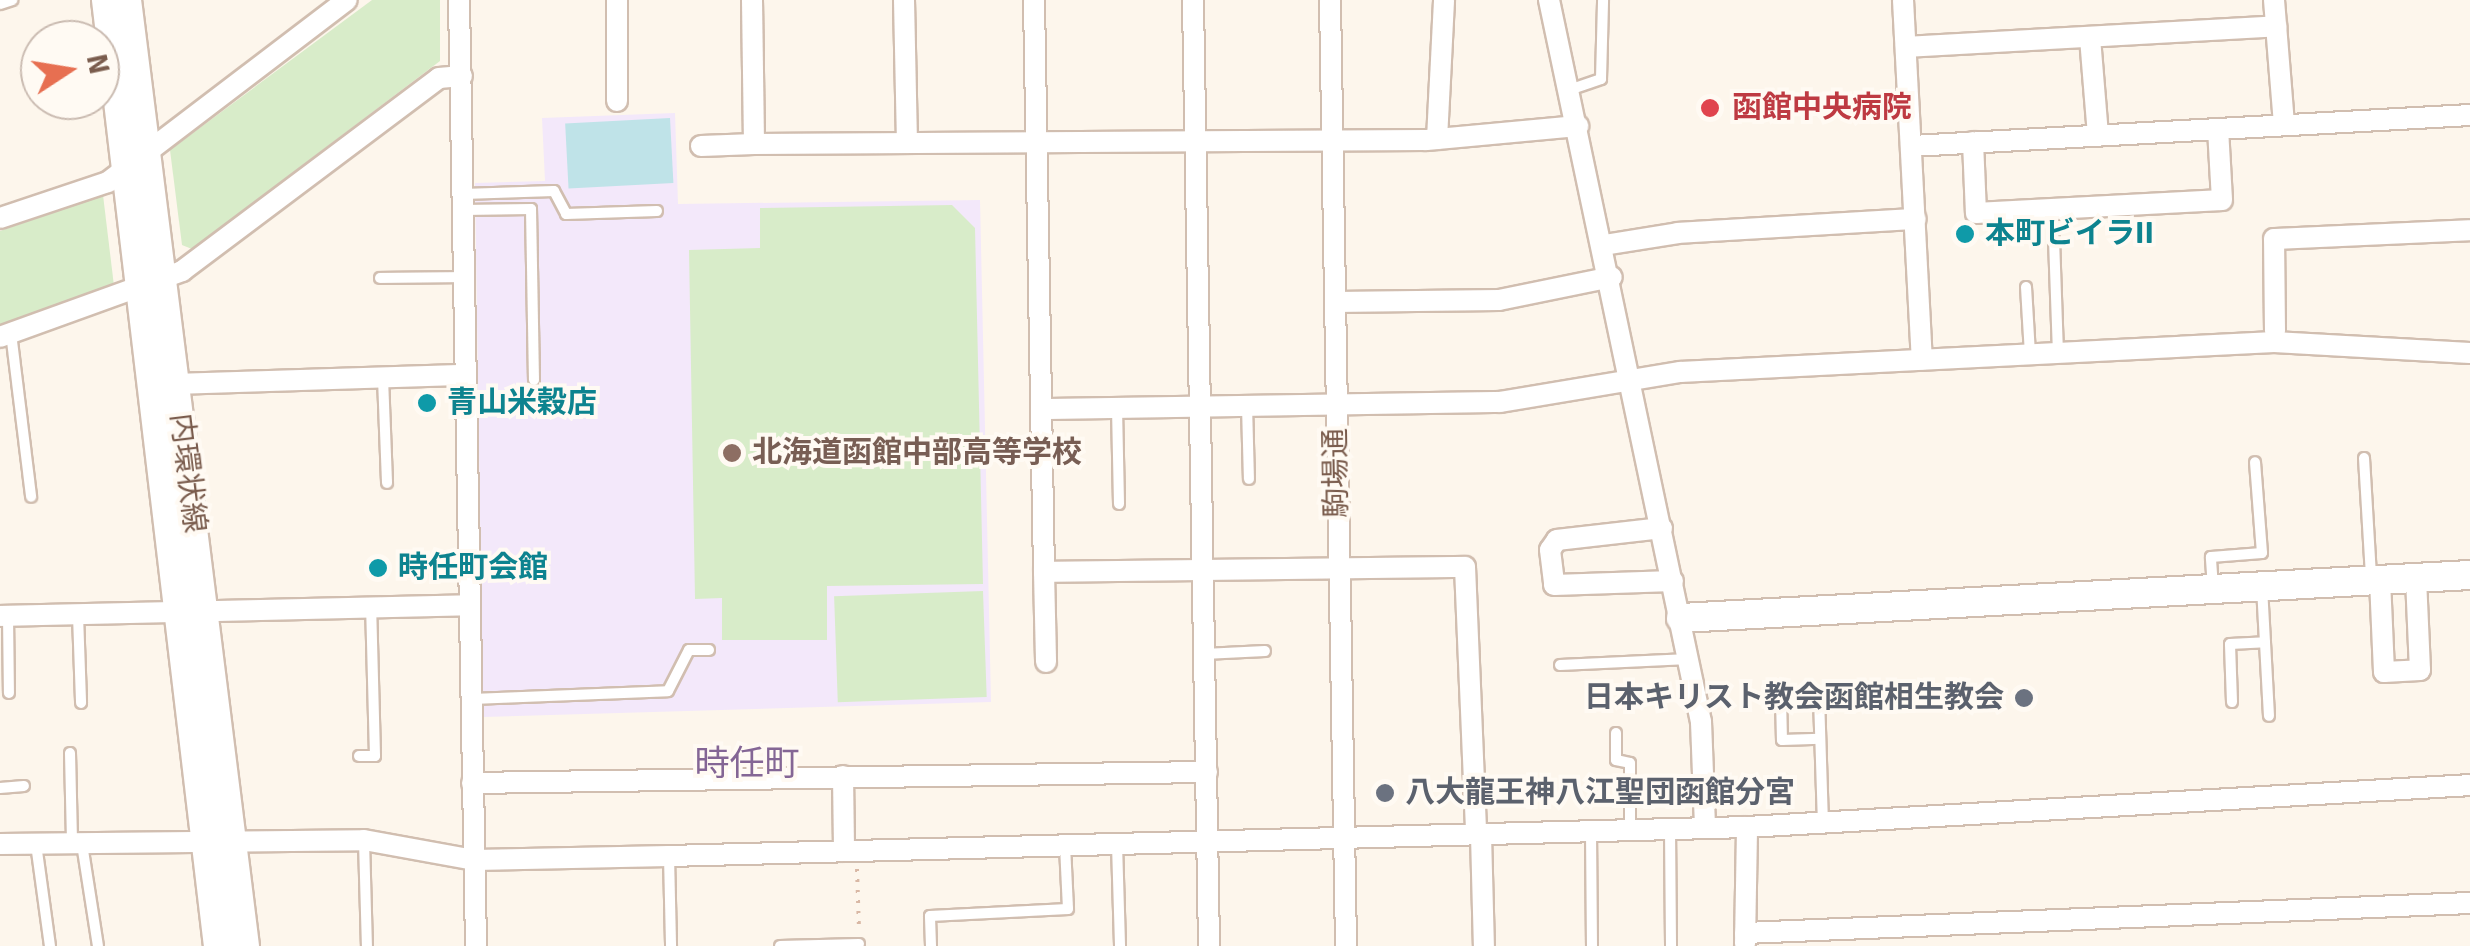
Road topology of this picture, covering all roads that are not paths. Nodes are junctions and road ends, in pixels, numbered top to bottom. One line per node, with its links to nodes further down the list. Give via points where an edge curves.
1 (12, 0): 17 (lane)
2 (106, 0): 39 (street, 内環状線)
3 (127, 0): 38 (street, 内環状線)
4 (347, 0): 38 (street)
5 (459, 0): 21 (street)
6 (617, 0): 23 (street)
7 (752, 0): 35 (street)
8 (904, 0): 31 (street)
9 (1034, 0): 33 (street)
10 (1193, 0): 32 (street)
11 (1330, 0): 29 (street, 駒場通)
12 (1444, 0): 30 (street)
13 (1549, 0): 22 (street)
14 (1602, 0): 22 (lane, via 1601,78)
15 (1903, 0): 20 (street)
16 (2274, 0): 18 (street)
17 (0, 4)
18 (2276, 26): 19 (street); 26 (street)
19 (2090, 38): 20 (street); 28 (street)
20 (1906, 47): 37 (street)
21 (462, 76): 40 (street); 50 (street, via 440,78)
22 (1569, 90): 25 (street)
23 (617, 101)
24 (2470, 115): 26 (street)
25 (1578, 126): 30 (street); 46 (street)
26 (2284, 126): 27 (street)
27 (2218, 129): 28 (street); 34 (street, via 2222,200 1976,213)
28 (2098, 136): 34 (street)
29 (1332, 138): 30 (street); 32 (street); 52 (street, 駒場通)
30 (1436, 139)
31 (907, 140): 33 (street); 35 (street)
32 (1194, 140): 33 (street); 66 (street)
33 (1038, 141): 68 (street)
34 (1972, 142): 37 (street)
35 (754, 144): 36 (street)
36 (701, 146)
37 (1912, 146): 43 (street)
38 (147, 149): 39 (street); 50 (street, 内環状線)
39 (124, 167): 42 (street, via 108,182); 50 (street, 内環状線)
40 (463, 202): 41 (lane, via 554,192 566,214); 47 (street); 62 (lane, via 532,208)
41 (657, 211)
42 (0, 218)
43 (1916, 219): 46 (street, via 1678,233); 58 (street)
44 (2470, 230): 53 (street, via 2274,239)
45 (2054, 239): 56 (lane)
46 (1604, 245): 48 (street)
47 (464, 277): 49 (lane); 59 (street)
48 (1612, 277): 52 (street, via 1499,300); 61 (street)
49 (380, 278)
50 (151, 285): 54 (street); 63 (street, 内環状線); 87 (street, 内環状線)
51 (2026, 287): 57 (lane)
52 (1334, 302): 64 (street, 駒場通)
53 (2275, 331)
54 (6, 335): 73 (lane)
55 (2470, 353): 56 (street, via 2274,342)
56 (2058, 354): 57 (street)
57 (2030, 356): 58 (street)
58 (1922, 359): 61 (street)
59 (465, 376): 60 (street); 85 (street)
60 (383, 378): 63 (street); 72 (lane)
61 (1630, 378): 64 (street, via 1500,402); 75 (street)
62 (534, 380)
63 (176, 384): 87 (street, 内環状線)
64 (1335, 403): 65 (street); 76 (street, 駒場通)
65 (1246, 404): 66 (street); 71 (lane)
66 (1198, 405): 67 (street); 77 (street)
67 (1117, 407): 68 (street); 74 (lane)
68 (1042, 409): 78 (street)
69 (2364, 458): 81 (lane)
70 (2255, 462): 84 (lane, via 2262,553 2210,556)
71 (1249, 479)
72 (387, 483)
73 (31, 497)
74 (1119, 504)
75 (1662, 528): 82 (street); 82 (street, via 1556,540 1550,550 1554,584)
76 (1340, 569): 77 (street); 121 (street, via 1466,566); 122 (street, 駒場通)
77 (1202, 570): 78 (street); 94 (street)
78 (1044, 572): 96 (street)
79 (2470, 575): 80 (street)
80 (2416, 577): 81 (street); 81 (street, via 2420,670 2384,672)
81 (2376, 580): 83 (street)
82 (1674, 582): 90 (street)
83 (2262, 586): 84 (street); 91 (lane)
84 (2213, 588): 90 (street)
85 (470, 605): 86 (street); 101 (street)
86 (371, 607): 87 (street); 108 (lane, via 376,756)
87 (191, 612): 88 (street); 125 (street, 内環状線)
88 (78, 614): 89 (street); 103 (lane)
89 (4, 616): 98 (lane)
90 (1681, 618): 95 (street)
91 (2266, 642): 102 (lane, via 2230,644); 104 (lane)
92 (710, 650): 101 (lane, via 689,650 668,691)
93 (1265, 652): 94 (lane)
94 (1204, 654): 109 (street)
95 (1689, 659): 97 (lane); 117 (street, via 1701,722)
96 (1046, 662)
97 (1560, 665)
98 (9, 693)
99 (1781, 697): 106 (lane, via 1782,740)
100 (1818, 697): 106 (lane)
101 (471, 699): 111 (street)
102 (2232, 702)
103 (81, 703)
104 (2269, 716)
105 (1616, 733): 119 (lane, via 1616,760 1630,762)
106 (1820, 738): 115 (lane)
107 (70, 753): 128 (lane)
108 (358, 756)
109 (1207, 772): 110 (street); 124 (street)
110 (844, 776): 111 (street); 131 (street)
111 (472, 783): 133 (street)
112 (2470, 785): 115 (street)
113 (24, 786): 114 (lane)
114 (0, 788)
115 (1823, 822): 116 (street)
116 (1747, 826): 117 (street); 135 (street)
117 (1704, 828): 118 (street)
118 (1670, 830): 119 (street); 151 (lane)
119 (1630, 831): 120 (street)
120 (1591, 832): 121 (street); 150 (lane)
121 (1478, 835): 122 (street); 149 (street)
122 (1344, 837): 124 (street); 148 (street, 駒場通)
123 (364, 840): 125 (street); 133 (street); 141 (lane)
124 (1207, 841): 129 (street); 147 (street)
125 (219, 842): 128 (street); 139 (street, 内環状線); 140 (street, 内環状線)
126 (0, 844): 127 (street)
127 (36, 844): 128 (street); 137 (lane)
128 (77, 844): 138 (lane)
129 (1117, 844): 130 (street); 146 (lane)
130 (1066, 846): 131 (street); 145 (lane, via 1068,909 930,916)
131 (851, 851): 132 (street)
132 (669, 856): 133 (street); 143 (lane)
133 (474, 860): 142 (street)
134 (2470, 903): 135 (street)
135 (1745, 939)
136 (859, 944): 144 (lane)
137 (50, 946)
138 (98, 946)
139 (218, 946)
140 (245, 946)
141 (367, 946)
142 (476, 946)
143 (670, 946)
144 (780, 946)
145 (931, 946)
146 (1120, 946)
147 (1209, 946)
148 (1346, 946)
149 (1484, 946)
150 (1592, 946)
151 (1671, 946)

